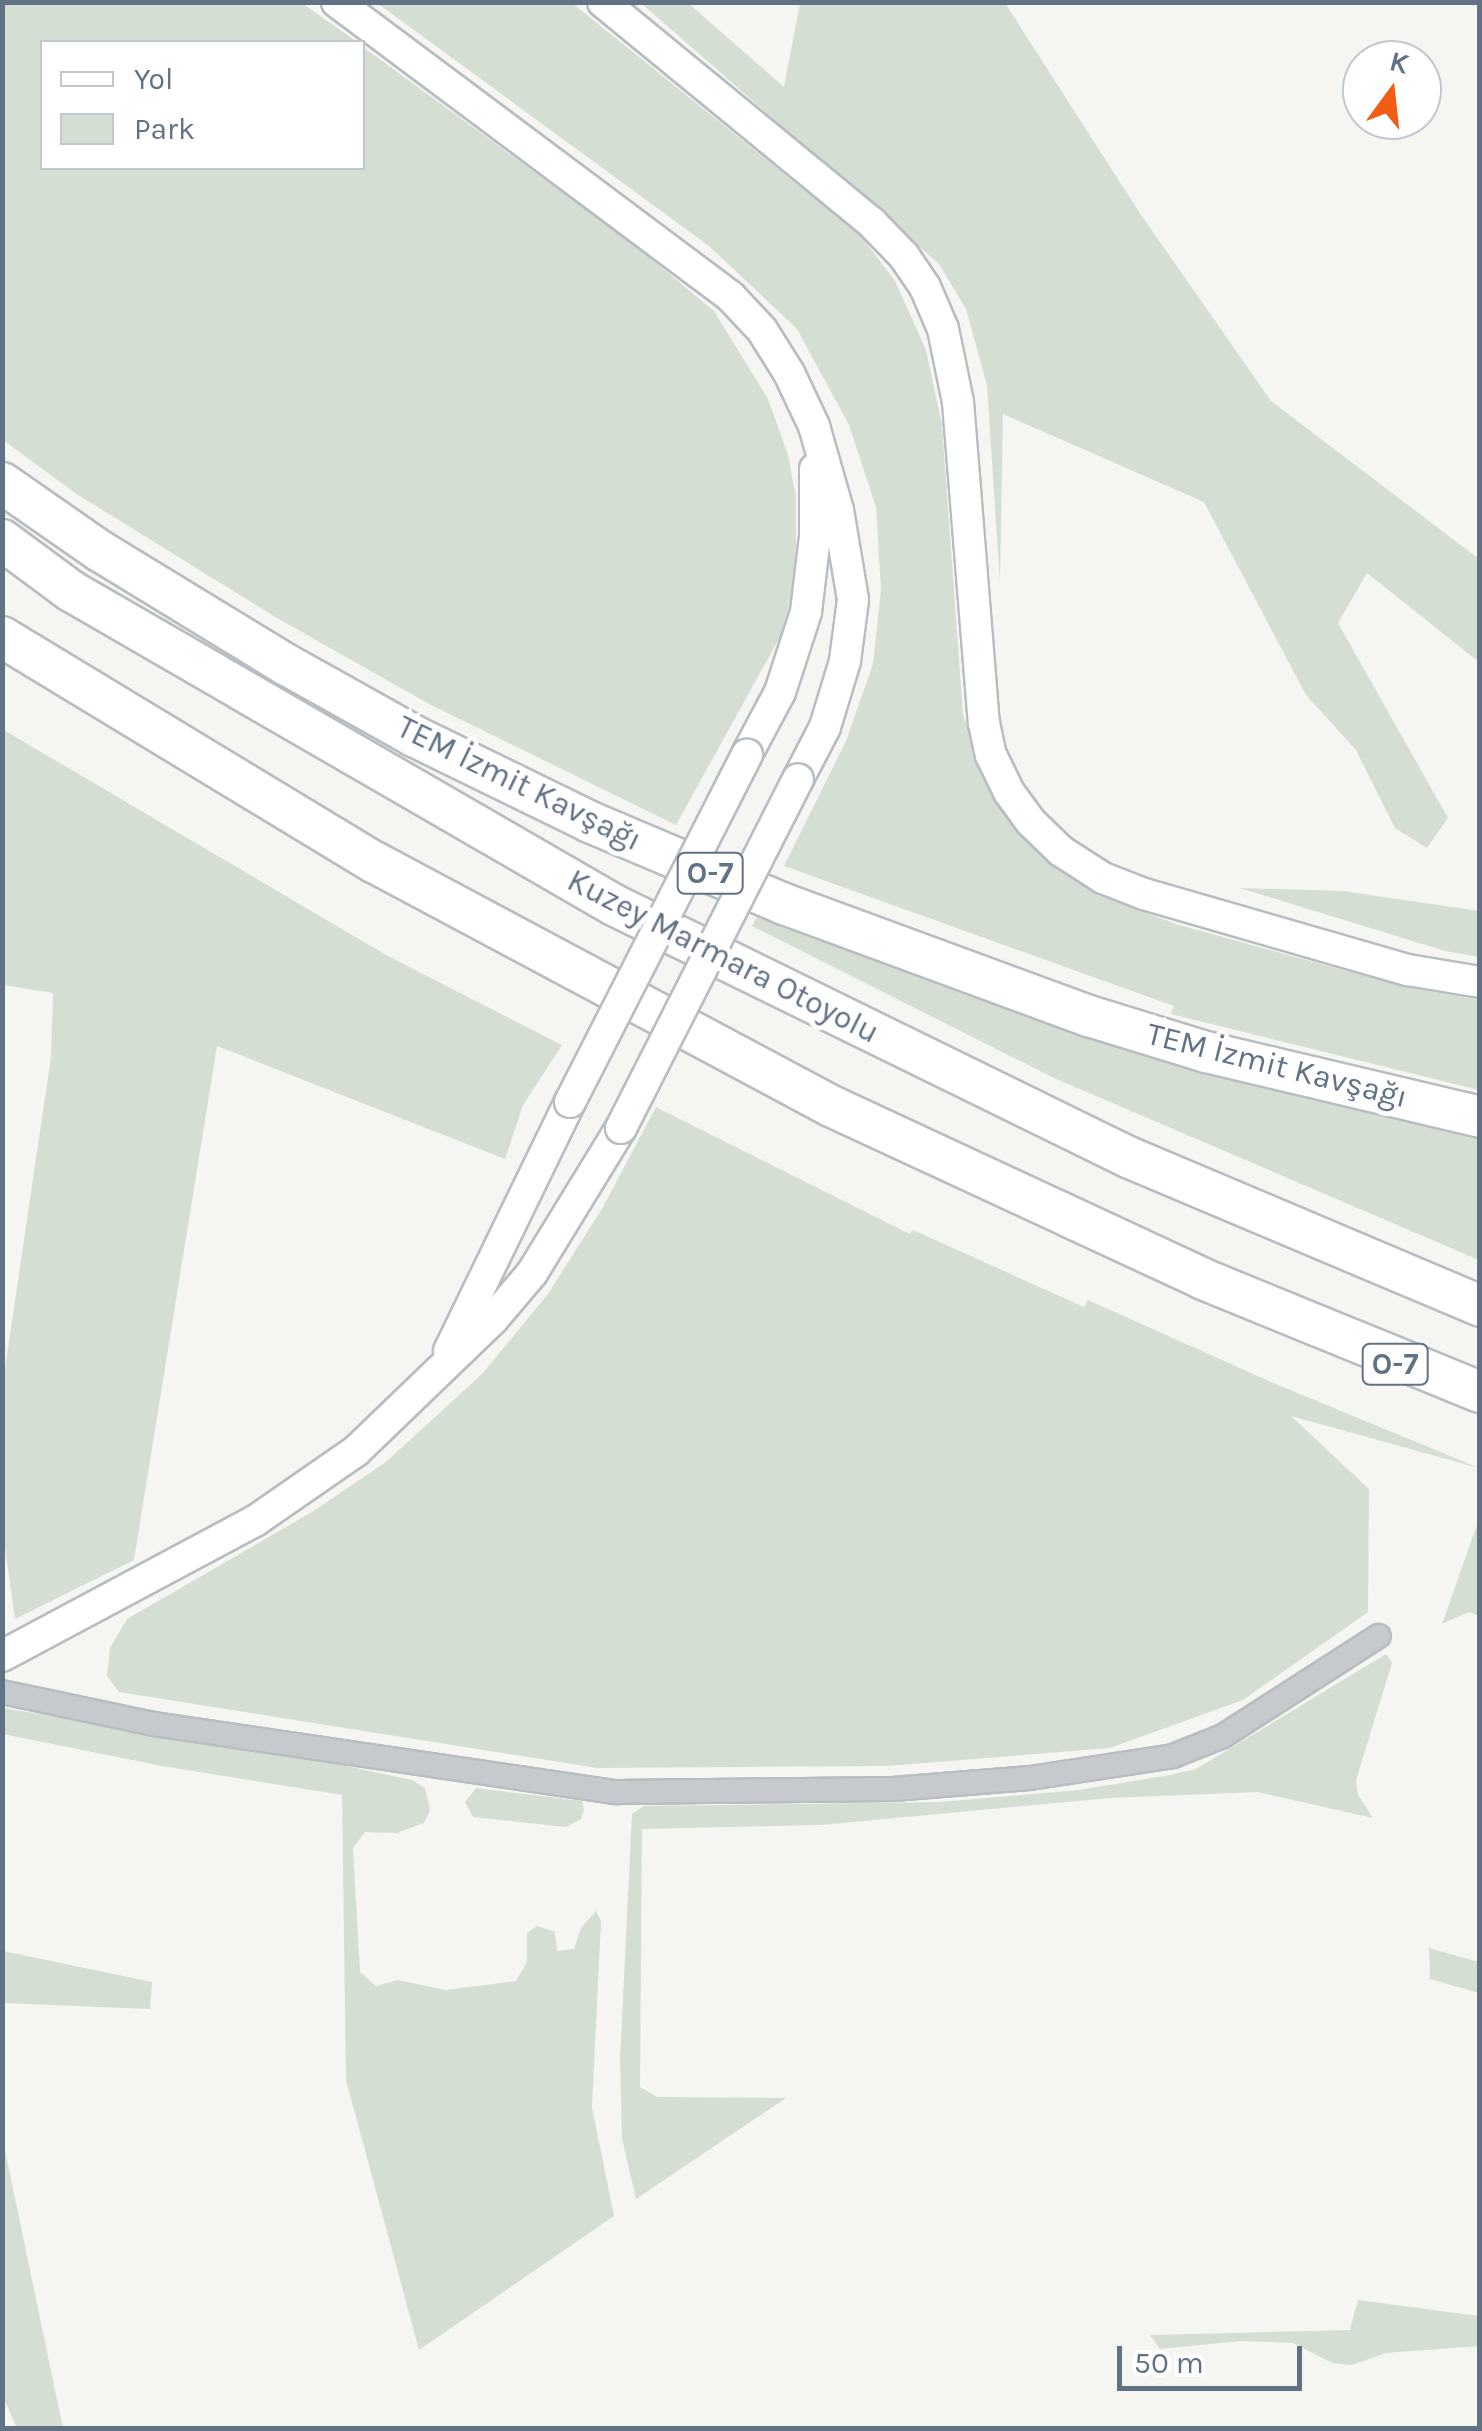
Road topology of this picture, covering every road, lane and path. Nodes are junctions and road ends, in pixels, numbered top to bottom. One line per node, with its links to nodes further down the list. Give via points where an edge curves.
1 (337, 2): 3 (street, via 732,298 790,373)
2 (603, 2): 7 (street, via 871,222 925,287 943,329 958,402 984,723 991,755 1032,822 1102,878 1144,894 1408,970)
3 (814, 426): 11 (street, bridge, via 816,538 806,612 780,692); 11 (street, bridge, via 838,510 853,600 845,661 824,727 621,1128 532,1273)
4 (2, 483): 8 (highway, TEM İzmit Kavşağı / O-7, via 287,666 590,822 784,904 1089,1016 1206,1052)
5 (2, 540): 9 (highway, Kuzey Marmara Otoyolu / O-7, via 72,591 614,904 1128,1157)
6 (2, 638): 10 (highway, O-7, via 374,862 778,1078 1083,1226)
7 (1480, 982)
8 (1480, 1118)
9 (1480, 1306)
10 (1311, 1326): 12 (highway, O-7); 13 (highway, O-7)
11 (439, 1371): 15 (street, via 356,1451 255,1521)
12 (1480, 1392)
13 (1480, 1402)
14 (1379, 1636): 16 (street, via 1223,1736 1173,1756 1030,1778 893,1789 616,1792 154,1724)
15 (2, 1656)
16 (2, 1692)

